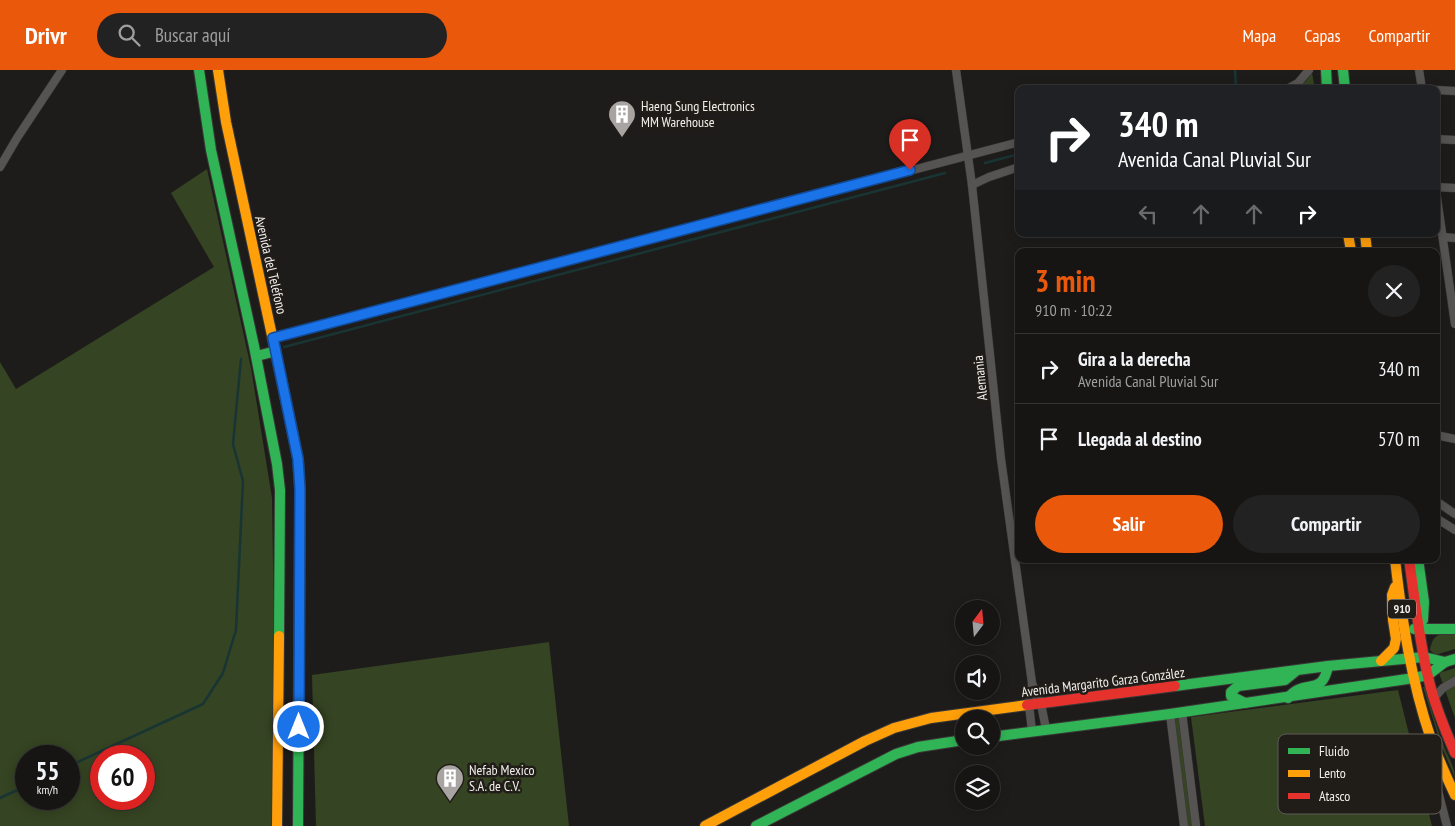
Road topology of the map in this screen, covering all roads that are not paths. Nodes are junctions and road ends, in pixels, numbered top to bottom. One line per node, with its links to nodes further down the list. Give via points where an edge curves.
1 (62, 70): 19 (street)
2 (198, 70): 31 (main road, via 209,144)
3 (218, 70): 29 (main road, Avenida del Teléfono, via 228,132)
4 (956, 70): 18 (street, Alemania)
5 (1309, 70): 9 (street)
6 (1326, 70): 10 (main road)
7 (1343, 70): 11 (main road)
8 (1419, 70): 12 (street)
9 (1293, 85)
10 (1328, 85)
11 (1345, 85)
12 (1421, 85)
13 (1440, 90): 14 (street)
14 (1455, 91)
15 (1440, 139): 16 (street)
16 (1455, 140)
17 (1015, 143): 18 (street)
18 (967, 155): 21 (street, Alemania); 29 (street)
19 (0, 167)
20 (1015, 168): 21 (street)
21 (972, 185): 38 (street, Alemania)
22 (1440, 187): 23 (street)
23 (1455, 188)
24 (1440, 217): 25 (street)
25 (1443, 238): 26 (street); 27 (street)
26 (1455, 238)
27 (1452, 288): 28 (street)
28 (1455, 324)
29 (273, 338): 30 (main road, Avenida del Teléfono)
30 (276, 351): 31 (main road); 77 (main road, Avenida del Teléfono, via 298,459 300,489)
31 (257, 356): 76 (main road, via 280,490)
32 (1440, 436): 33 (street)
33 (1455, 440)
34 (1440, 504): 35 (street)
35 (1455, 514)
36 (1440, 521): 37 (street)
37 (1455, 530)
38 (1015, 560)
39 (1015, 563): 57 (street, Alemania)
40 (1395, 563): 43 (main road, 910)
41 (1410, 563): 44 (main road, 910)
42 (1419, 563): 44 (main road, via 1424,602)
43 (1397, 581): 46 (main road, 910); 47 (main road, via 1392,595)
44 (1420, 628): 45 (main road); 46 (main road); 48 (main road, 910)
45 (1455, 629)
46 (1406, 630): 47 (main road); 49 (main road, 910)
47 (1394, 633): 50 (main road, via 1394,648)
48 (1424, 657): 49 (main road, Avenida Margarito Garza González); 51 (main road, Avenida Margarito Garza González); 54 (main road)
49 (1410, 658): 50 (main road, Avenida Margarito Garza González); 55 (main road)
50 (1381, 661): 52 (main road, Avenida Margarito Garza González)
51 (1450, 661): 54 (main road)
52 (1328, 666): 53 (main road, Avenida Margarito Garza González); 58 (main road, via 1324,682 1296,689)
53 (1297, 670): 60 (main road, via 1285,680 1238,686 1231,692 1233,698); 61 (main road, Avenida Margarito Garza González)
54 (1428, 675): 55 (main road); 59 (main road)
55 (1414, 678): 58 (main road); 65 (main road)
56 (1455, 681): 59 (street)
57 (1032, 683): 61 (street, Alemania); 62 (street, Alemania)
58 (1288, 698): 60 (main road)
59 (1434, 698): 72 (main road)
60 (1247, 703): 63 (main road)
61 (1041, 704): 62 (main road, Avenida Margarito Garza González); 66 (street, Alemania)
62 (1029, 705): 67 (street, Alemania); 78 (main road, Avenida Margarito Garza González, via 931,718 894,728)
63 (1182, 712): 64 (main road); 81 (street)
64 (1170, 714): 66 (main road); 80 (street)
65 (1426, 722): 68 (street); 69 (main road)
66 (1046, 729): 67 (main road)
67 (1032, 731): 70 (main road)
68 (1428, 734)
69 (1430, 734)
70 (1000, 735)
71 (955, 741): 79 (main road, via 896,754)
72 (1455, 753)
73 (1442, 767): 74 (main road)
74 (1455, 796)
75 (1442, 805): 82 (street)
76 (277, 826)
77 (298, 826)
78 (705, 826)
79 (756, 826)
80 (1184, 826)
81 (1196, 826)
82 (1447, 826)

